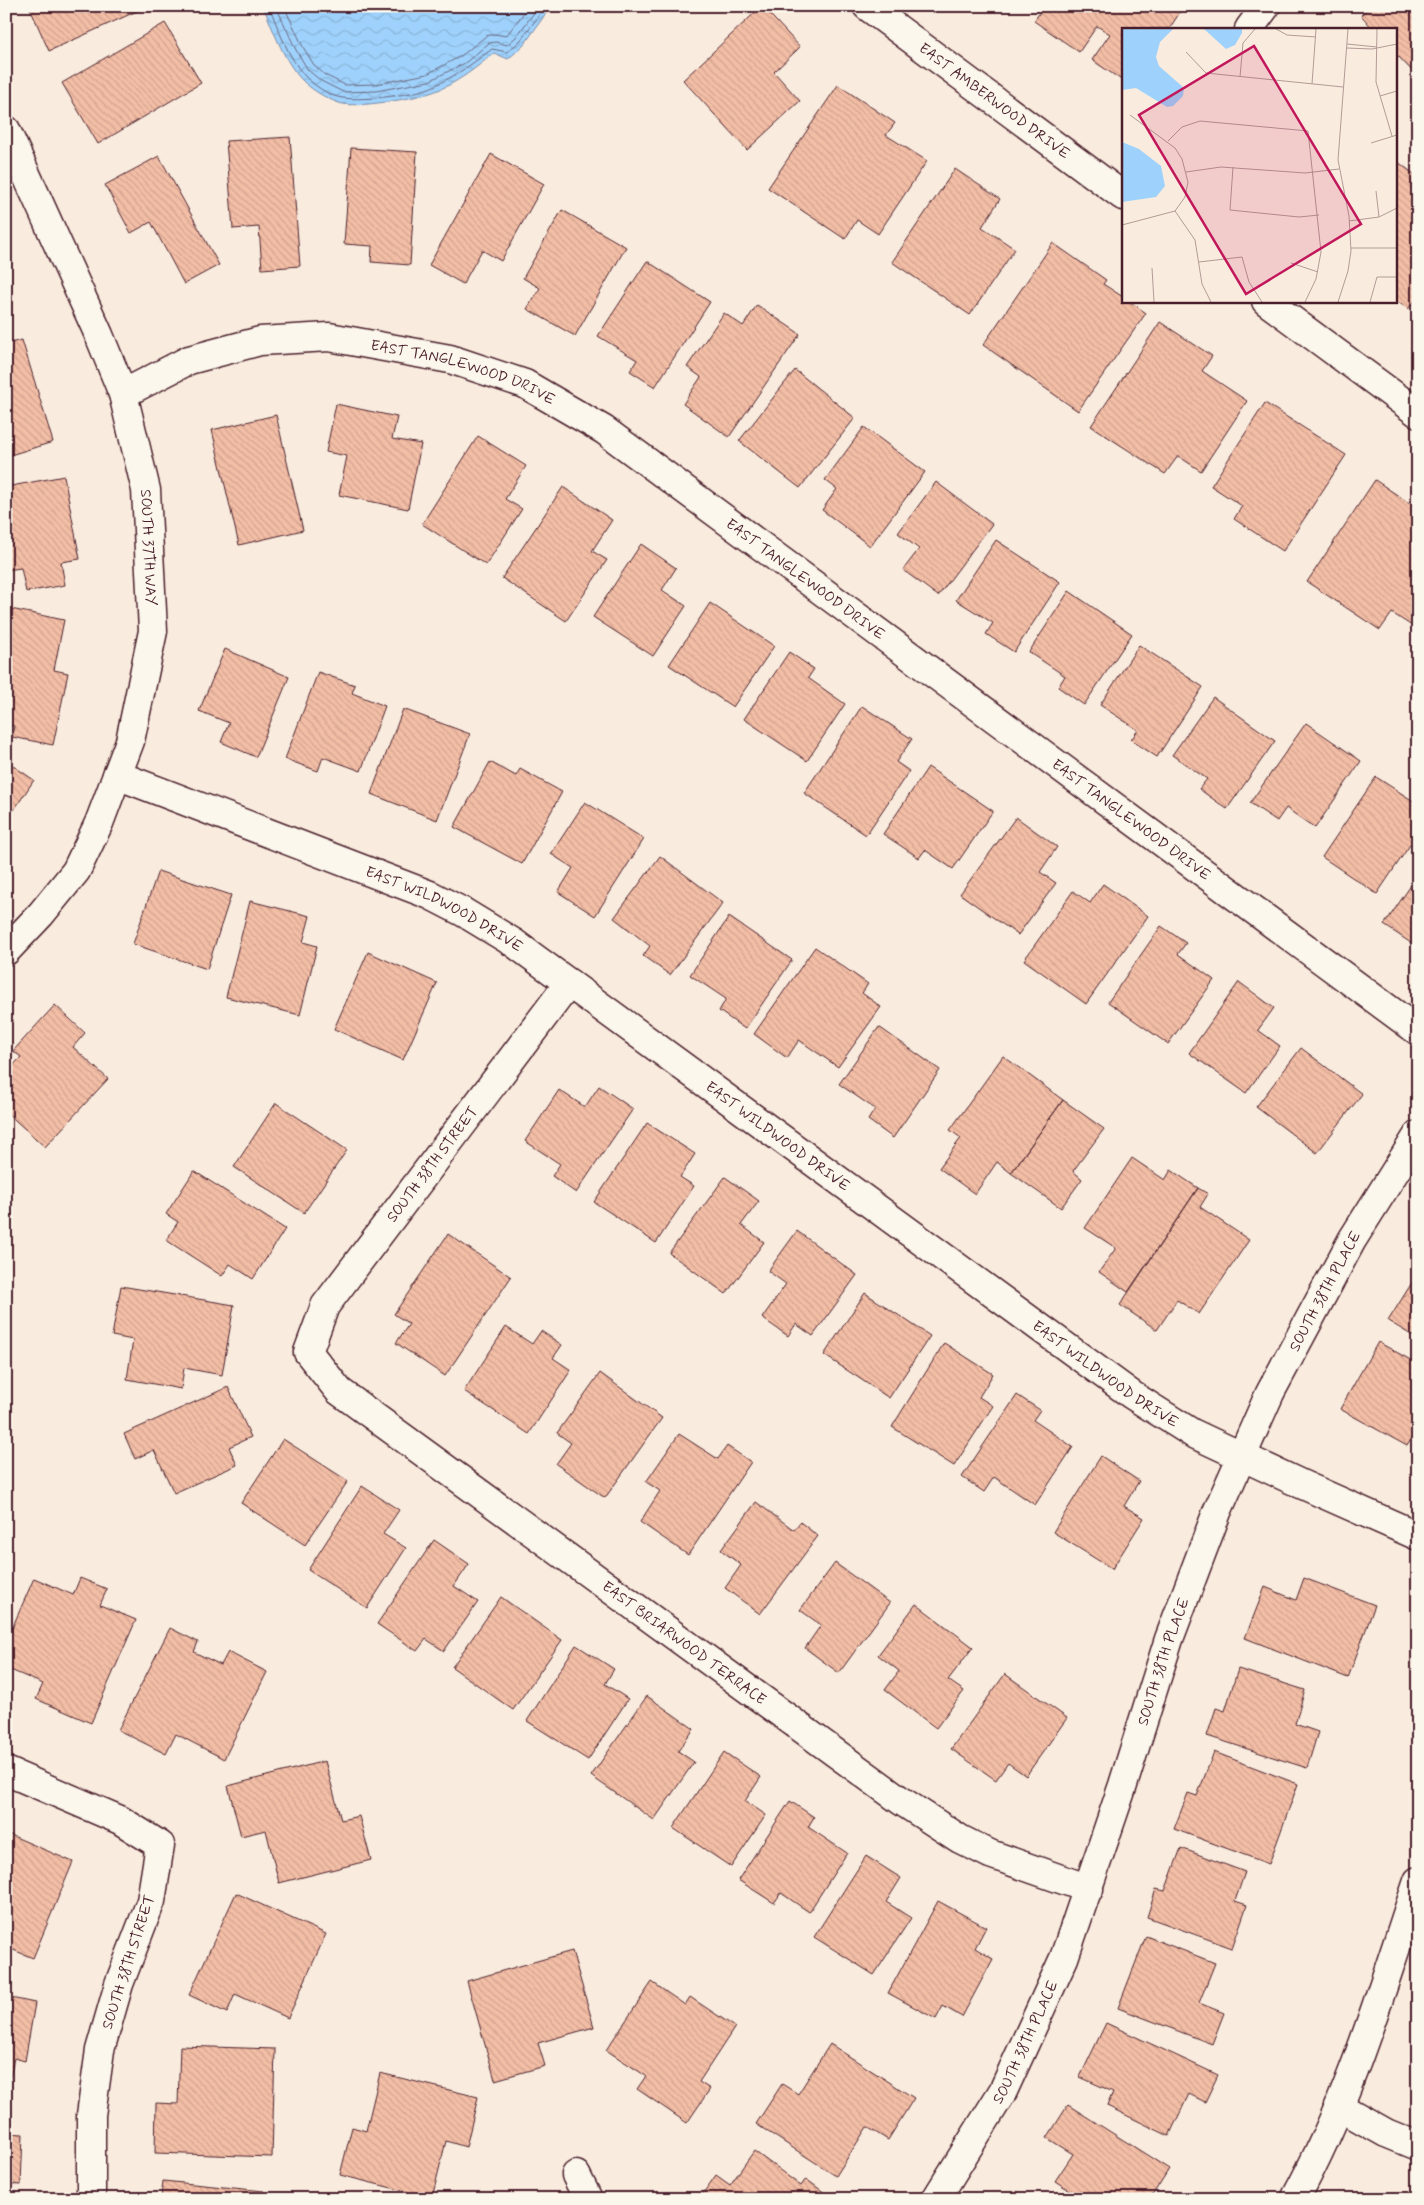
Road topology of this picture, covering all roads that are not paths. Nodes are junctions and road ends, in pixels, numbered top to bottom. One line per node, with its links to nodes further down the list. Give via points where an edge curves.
1 (867, 6): 5 (street, EAST AMBERWOOD DRIVE)
2 (1266, 6): 3 (street)
3 (1250, 28)
4 (6, 130): 7 (street, SOUTH 37TH WAY)
5 (1122, 195)
6 (1267, 302): 8 (street)
7 (123, 394): 9 (street, SOUTH 37TH WAY, via 146,490 153,632 130,741); 12 (street, EAST TANGLEWOOD DRIVE, via 189,360 206,355 260,341 329,337 450,359 525,384 604,430)
8 (1418, 413)
9 (118, 775): 10 (street, SOUTH 37TH WAY, via 76,872); 11 (street, EAST WILDWOOD DRIVE, via 430,895 514,943)
10 (6, 951)
11 (569, 983): 14 (street, SOUTH 38TH STREET, via 325,1306); 15 (street, EAST WILDWOOD DRIVE, via 1132,1395 1192,1433)
12 (1418, 1031)
13 (1418, 1135): 15 (street, SOUTH 38TH PLACE, via 1352,1240 1270,1393)
14 (308, 1352): 19 (street, EAST BRIARWOOD TERRACE, via 339,1391 900,1800 960,1839 990,1854)
15 (1242, 1457): 16 (street, EAST WILDWOOD DRIVE); 19 (street, SOUTH 38TH PLACE, via 1217,1512 1170,1639)
16 (1418, 1536)
17 (6, 1771): 22 (street, SOUTH 38TH STREET, via 120,1820 160,1845 151,1901 118,1984 100,2050 91,2114)
18 (1418, 1881): 20 (street, via 1358,2061)
19 (1089, 1889): 23 (street, SOUTH 38TH PLACE, via 1064,1958 1003,2091)
20 (1338, 2106): 21 (street, via 1386,2133); 24 (street)
21 (1418, 2146)
22 (91, 2199)
23 (936, 2199)
24 (1295, 2199)

